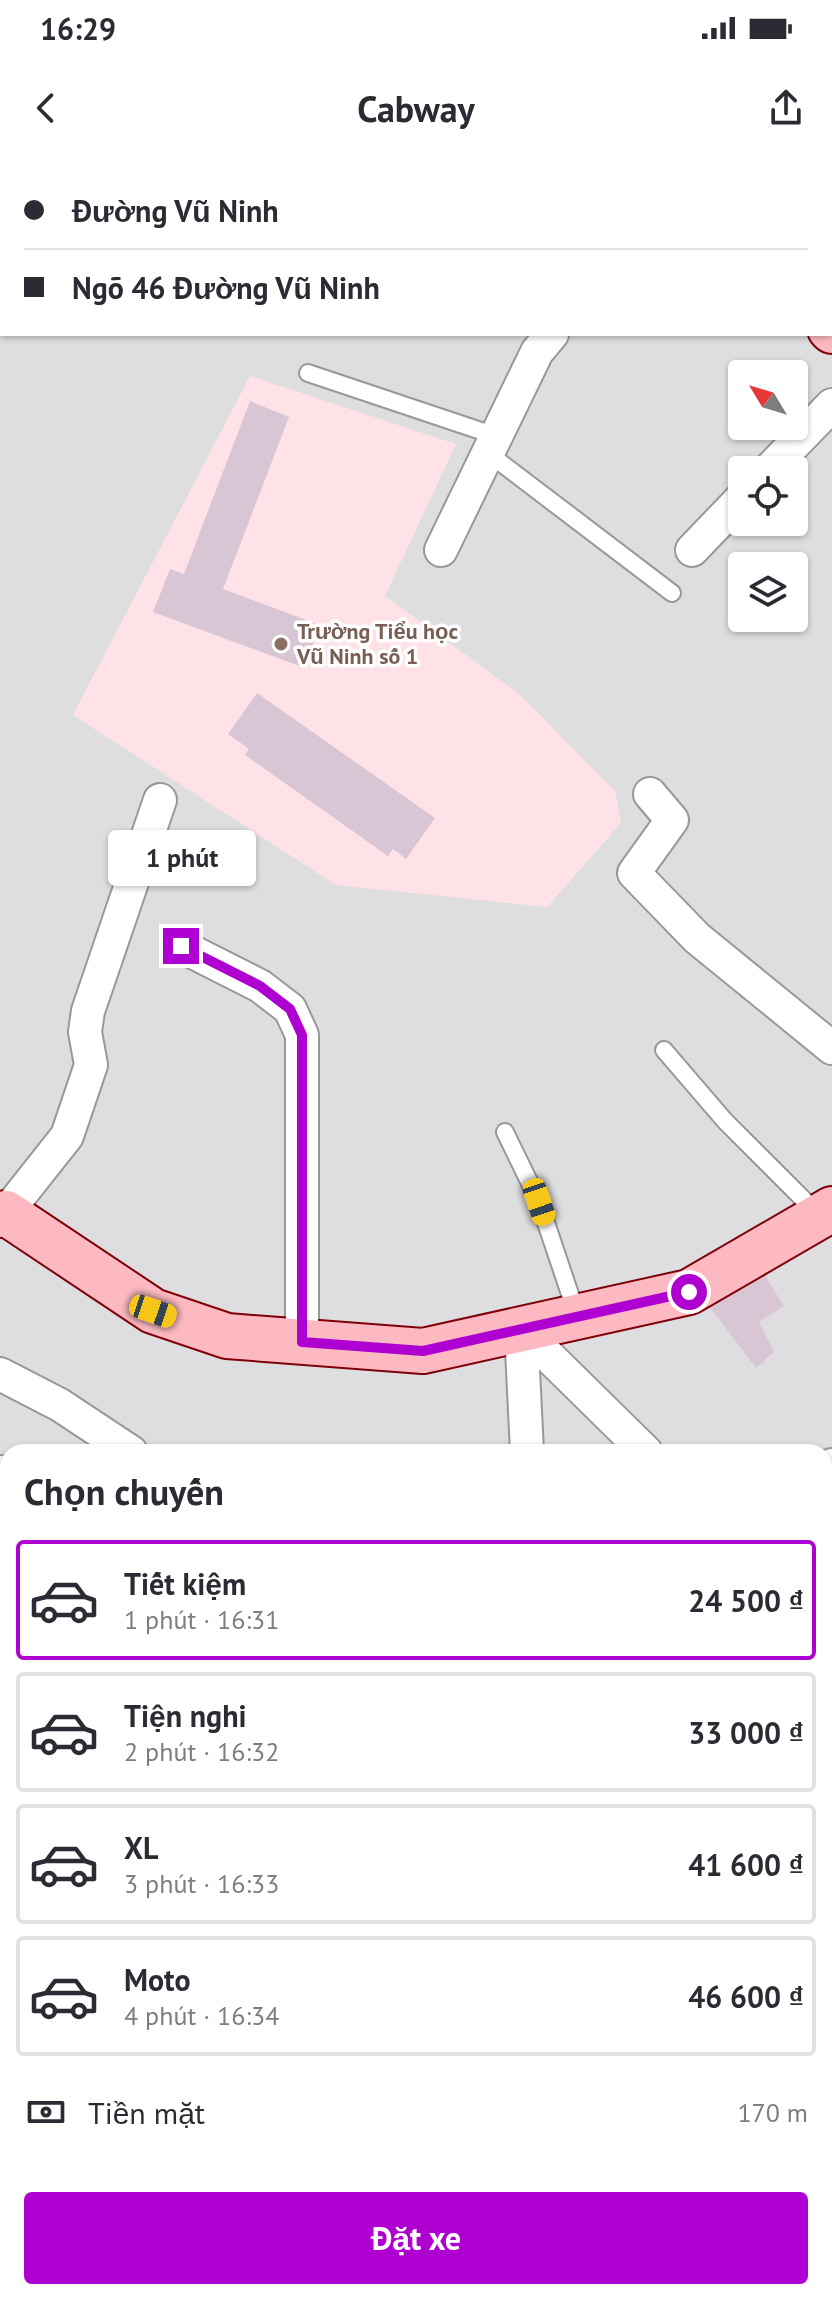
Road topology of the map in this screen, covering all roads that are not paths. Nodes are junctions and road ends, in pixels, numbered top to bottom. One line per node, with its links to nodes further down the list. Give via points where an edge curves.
1 (550, 336): 4 (street, via 537,352)
2 (308, 373): 4 (lane)
3 (832, 405): 5 (street)
4 (492, 444): 7 (street); 9 (lane)
5 (783, 456)
6 (728, 513): 8 (street)
7 (441, 550)
8 (692, 550)
9 (672, 593)
10 (650, 794): 13 (street, via 672,820 634,873 718,956)
11 (160, 800): 17 (street, via 88,1011 85,1032 91,1065 67,1136)
12 (181, 946): 20 (street, via 260,986 290,1009 302,1035)
13 (832, 1048)
14 (664, 1050): 16 (lane, via 725,1121)
15 (505, 1132): 18 (lane, via 539,1202)
16 (829, 1211): 18 (street, via 689,1292)
17 (3, 1214): 20 (street, via 153,1311 227,1336)
18 (577, 1317): 19 (street)
19 (521, 1329): 20 (street, via 423,1351); 23 (street); 24 (street)
20 (302, 1342)
21 (0, 1374): 22 (street)
22 (119, 1444)
23 (527, 1444)
24 (638, 1444)

